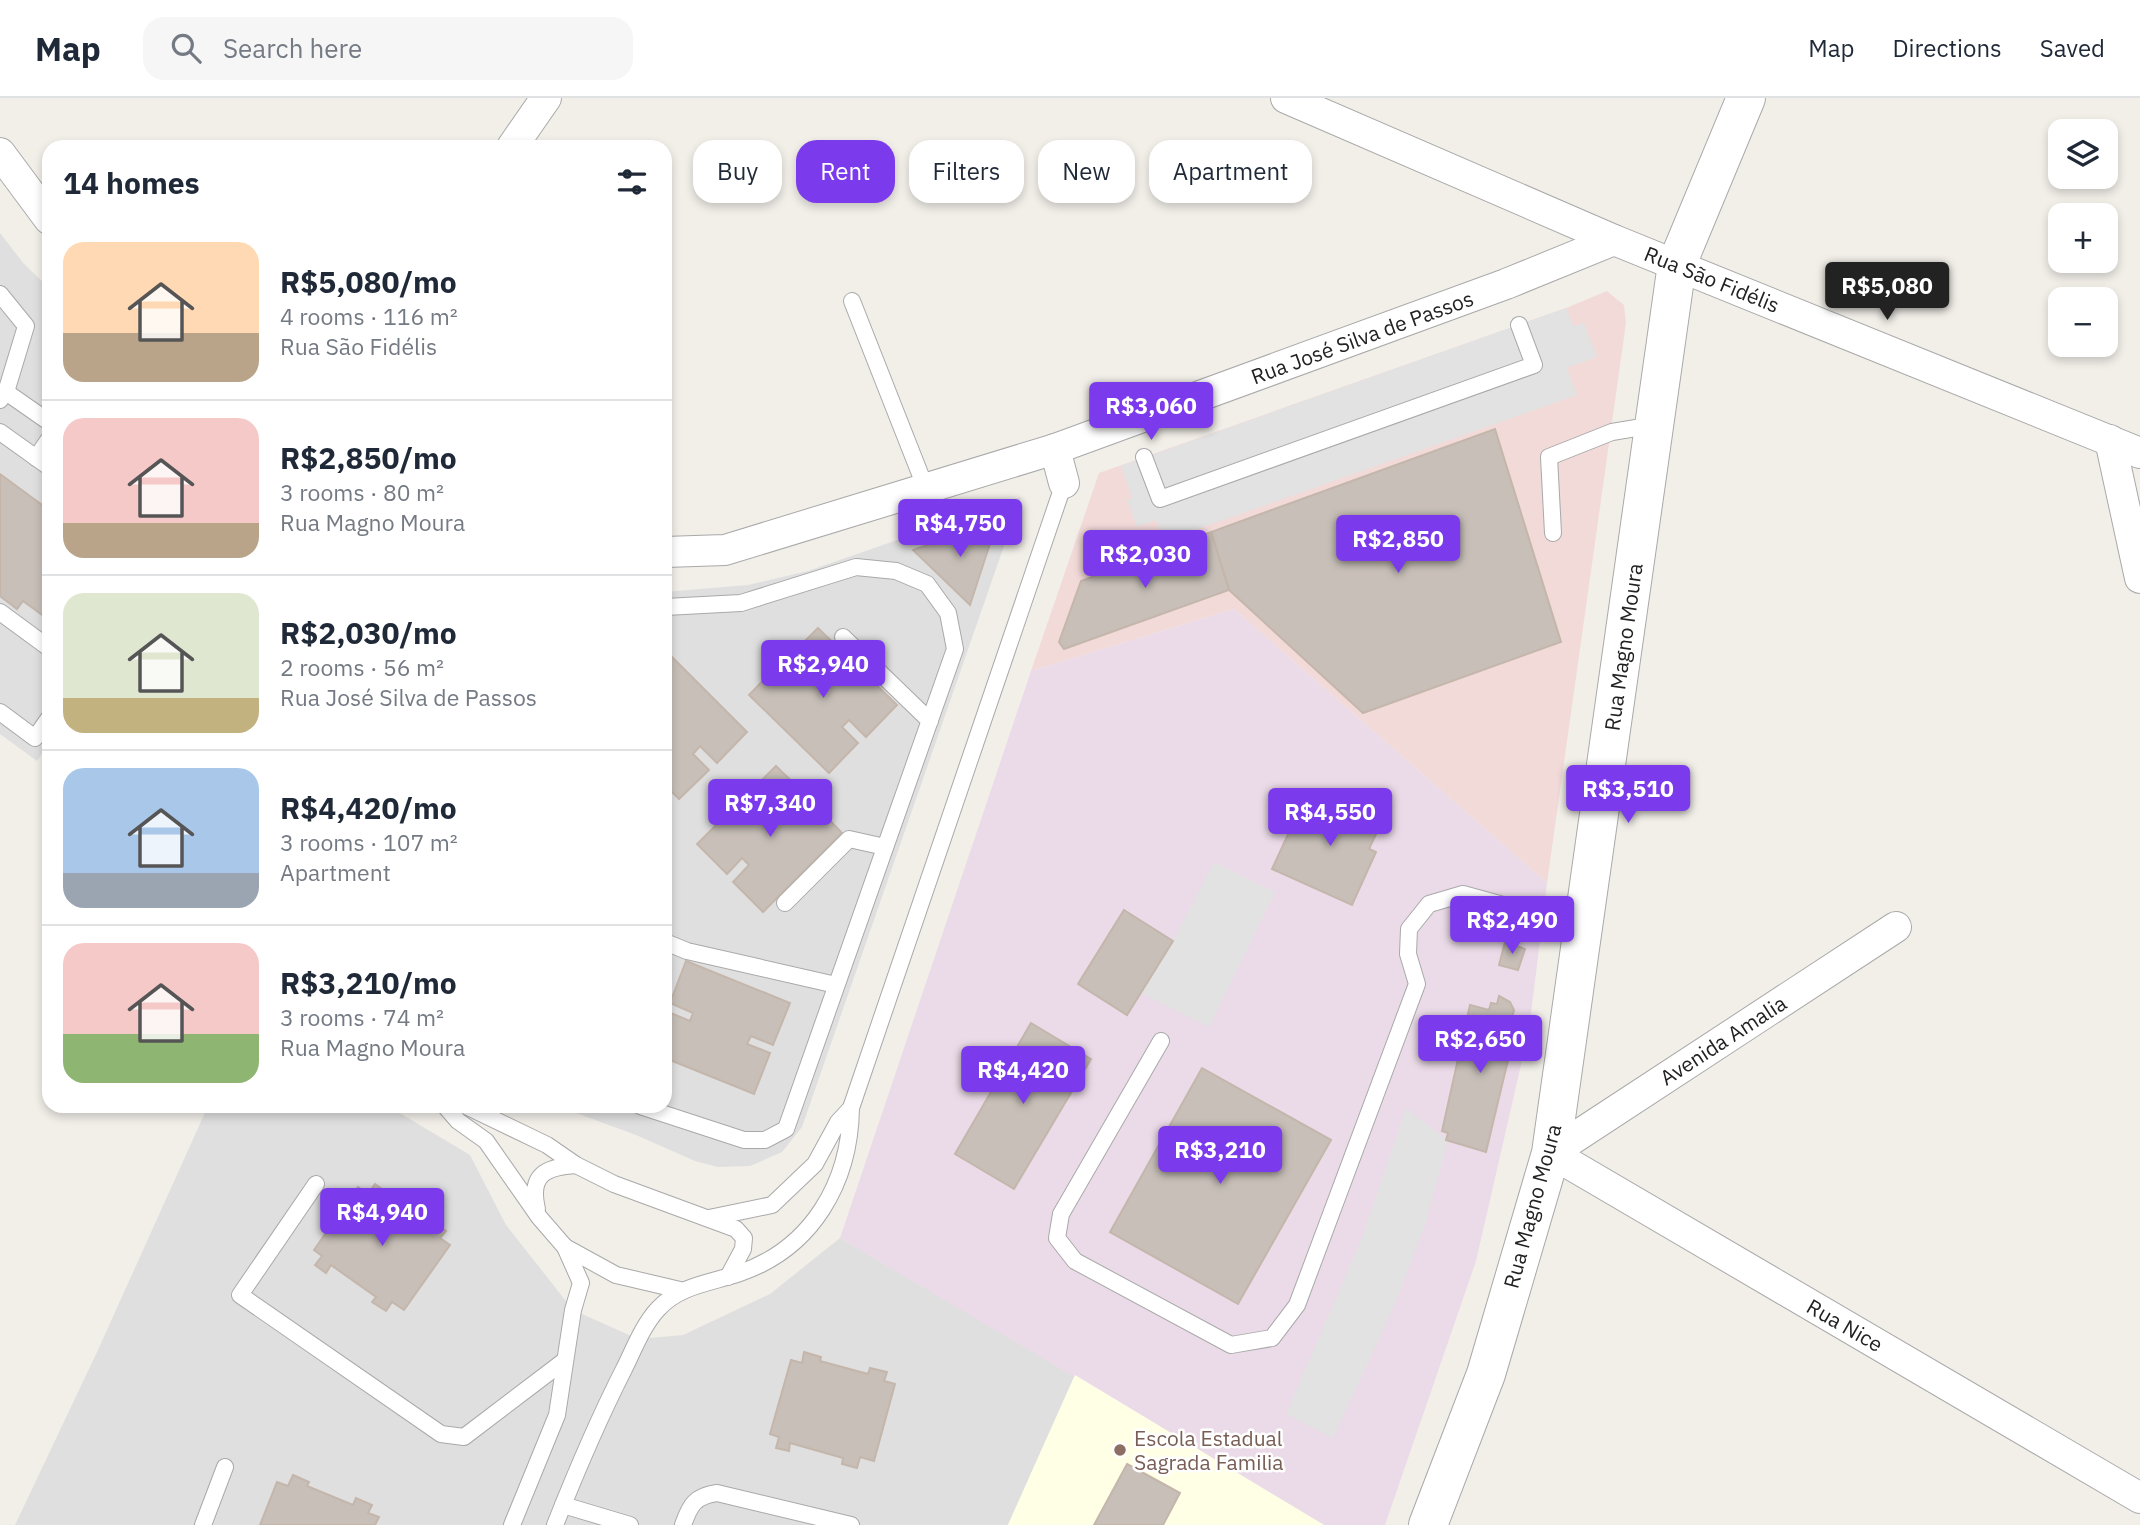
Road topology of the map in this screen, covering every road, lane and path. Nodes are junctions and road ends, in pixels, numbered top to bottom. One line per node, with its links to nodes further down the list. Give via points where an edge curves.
1 (546, 98): 4 (street)
2 (1286, 98): 7 (street, Rua São Fidélis)
3 (1746, 98): 8 (street, Rua Magno Moura)
4 (517, 140)
5 (0, 153): 6 (street)
6 (42, 210)
7 (1614, 240): 8 (street, Rua São Fidélis); 17 (street, Rua José Silva de Passos)
8 (1677, 264): 14 (street, Rua Magno Moura); 16 (street, Rua São Fidélis)
9 (0, 294): 12 (lane, via 26,326)
10 (852, 301): 22 (lane)
11 (1519, 325): 19 (lane, via 1534,365 1160,499)
12 (3, 396): 13 (lane)
13 (42, 418)
14 (1654, 425): 23 (lane, via 1612,432 1549,457); 35 (street, Rua Magno Moura)
15 (0, 432): 20 (lane)
16 (2110, 440): 18 (street, Rua São Fidélis); 25 (street)
17 (1055, 449): 21 (street); 22 (street, Rua José Silva de Passos)
18 (2140, 453)
19 (1144, 457)
20 (42, 462)
21 (1064, 483): 40 (lane)
22 (926, 489): 24 (street, Rua José Silva de Passos, via 725,550)
23 (1553, 533)
24 (672, 552)
25 (2140, 578)
26 (672, 607): 31 (lane, via 741,603 856,567 896,571 927,584 948,613 955,649)
27 (0, 612): 29 (lane)
28 (843, 637): 31 (lane)
29 (42, 643)
30 (0, 712): 32 (lane, via 35,738)
31 (930, 721): 33 (lane)
32 (42, 728)
33 (885, 847): 34 (lane, via 849,839); 38 (lane)
34 (785, 903)
35 (1585, 917): 39 (lane, via 1543,916 1462,894 1429,904 1409,929 1408,954 1417,984 1297,1306 1272,1338 1231,1345 1075,1261 1057,1238 1061,1214); 44 (street, Rua Magno Moura)
36 (1896, 927): 44 (street, Avenida Amalia)
37 (672, 945): 38 (lane)
38 (836, 985): 43 (lane, via 786,1129 765,1140 744,1140)
39 (1161, 1041)
40 (851, 1108): 48 (lane, via 815,1164 772,1205); 50 (lane, via 846,1157 827,1206 793,1245 758,1267)
41 (451, 1113): 47 (lane, via 486,1141)
42 (481, 1113): 45 (lane, via 547,1145)
43 (661, 1113)
44 (1551, 1153): 54 (street, Rua Nice); 62 (street, Rua Magno Moura, via 1486,1374)
45 (576, 1165): 47 (lane, via 552,1166 539,1178 533,1192); 48 (lane, via 614,1184)
46 (316, 1184): 52 (lane, via 240,1295 441,1434 464,1437)
47 (539, 1217): 49 (lane)
48 (709, 1218): 50 (lane, via 736,1229 744,1238)
49 (565, 1247): 51 (lane, via 616,1275); 52 (lane, via 581,1283)
50 (728, 1277): 51 (lane)
51 (680, 1290): 55 (lane, via 657,1310 639,1339 594,1428)
52 (564, 1361): 57 (lane, via 556,1415)
53 (225, 1467): 56 (lane)
54 (2140, 1498)
55 (563, 1505): 58 (lane); 59 (lane)
56 (203, 1525)
57 (512, 1525)
58 (555, 1525)
59 (630, 1525)
60 (683, 1525): 61 (lane, via 695,1500 716,1493)
61 (851, 1525)
62 (1428, 1525)

